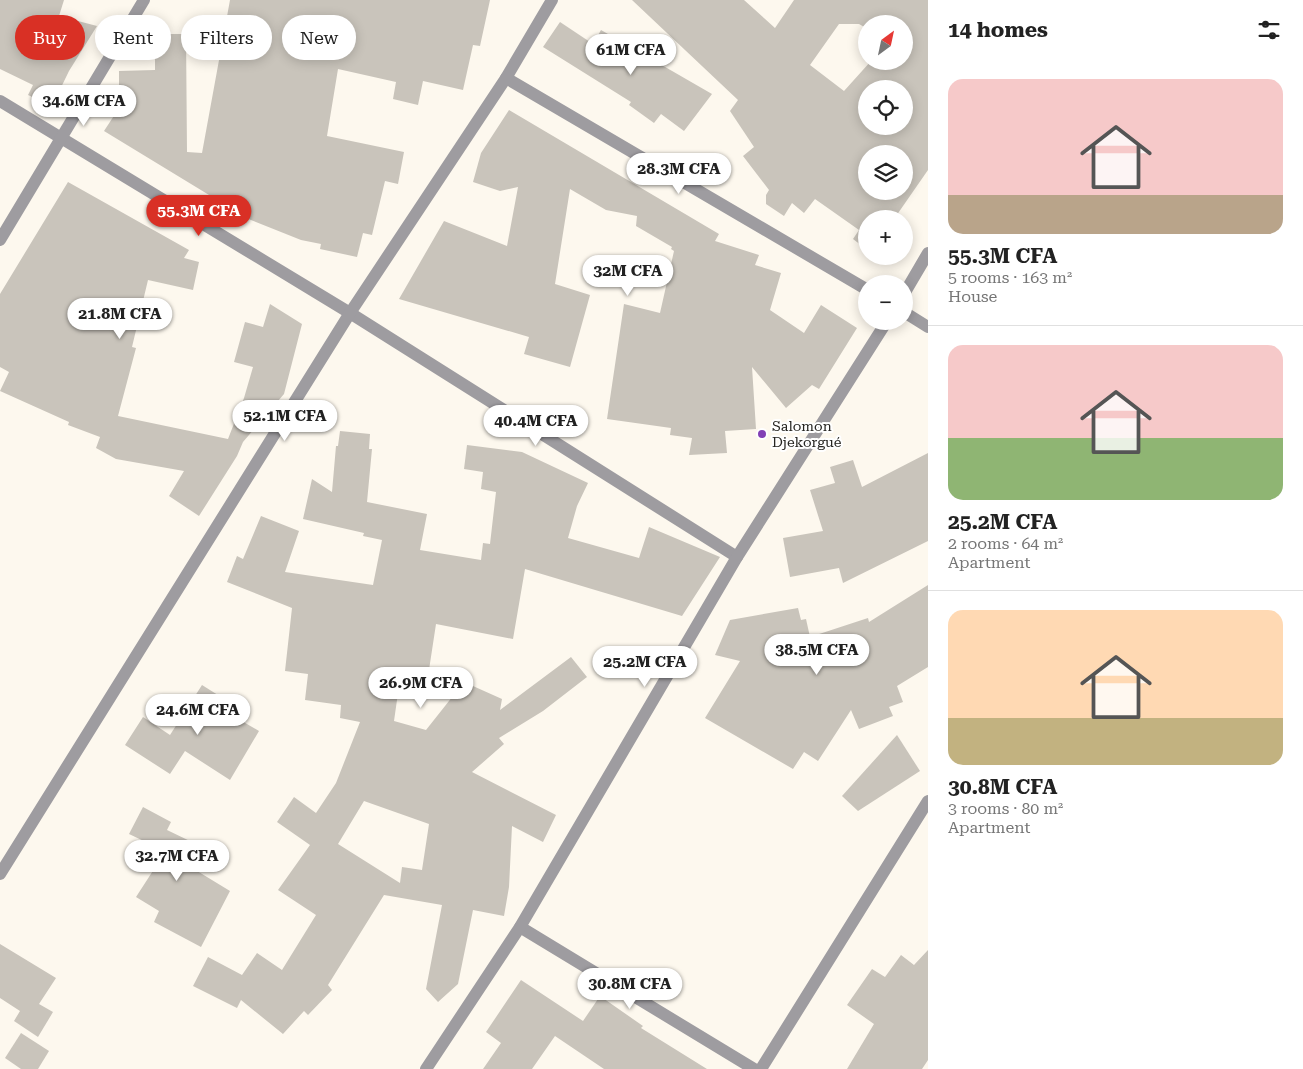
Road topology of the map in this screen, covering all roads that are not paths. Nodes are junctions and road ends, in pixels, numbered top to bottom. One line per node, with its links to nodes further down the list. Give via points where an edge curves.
1 (144, 0): 5 (street)
2 (552, 0): 3 (street)
3 (506, 78): 9 (street); 10 (street)
4 (0, 100): 5 (street)
5 (62, 137): 6 (street); 10 (street)
6 (0, 240)
7 (928, 253): 8 (street)
8 (913, 279)
9 (858, 284)
10 (350, 313): 14 (street); 16 (street)
11 (913, 318): 12 (street)
12 (928, 327)
13 (881, 330): 14 (street)
14 (737, 557): 17 (street)
15 (928, 802): 20 (street)
16 (0, 874)
17 (520, 927): 18 (street); 19 (street)
18 (426, 1069)
19 (754, 1069)
20 (761, 1069)

